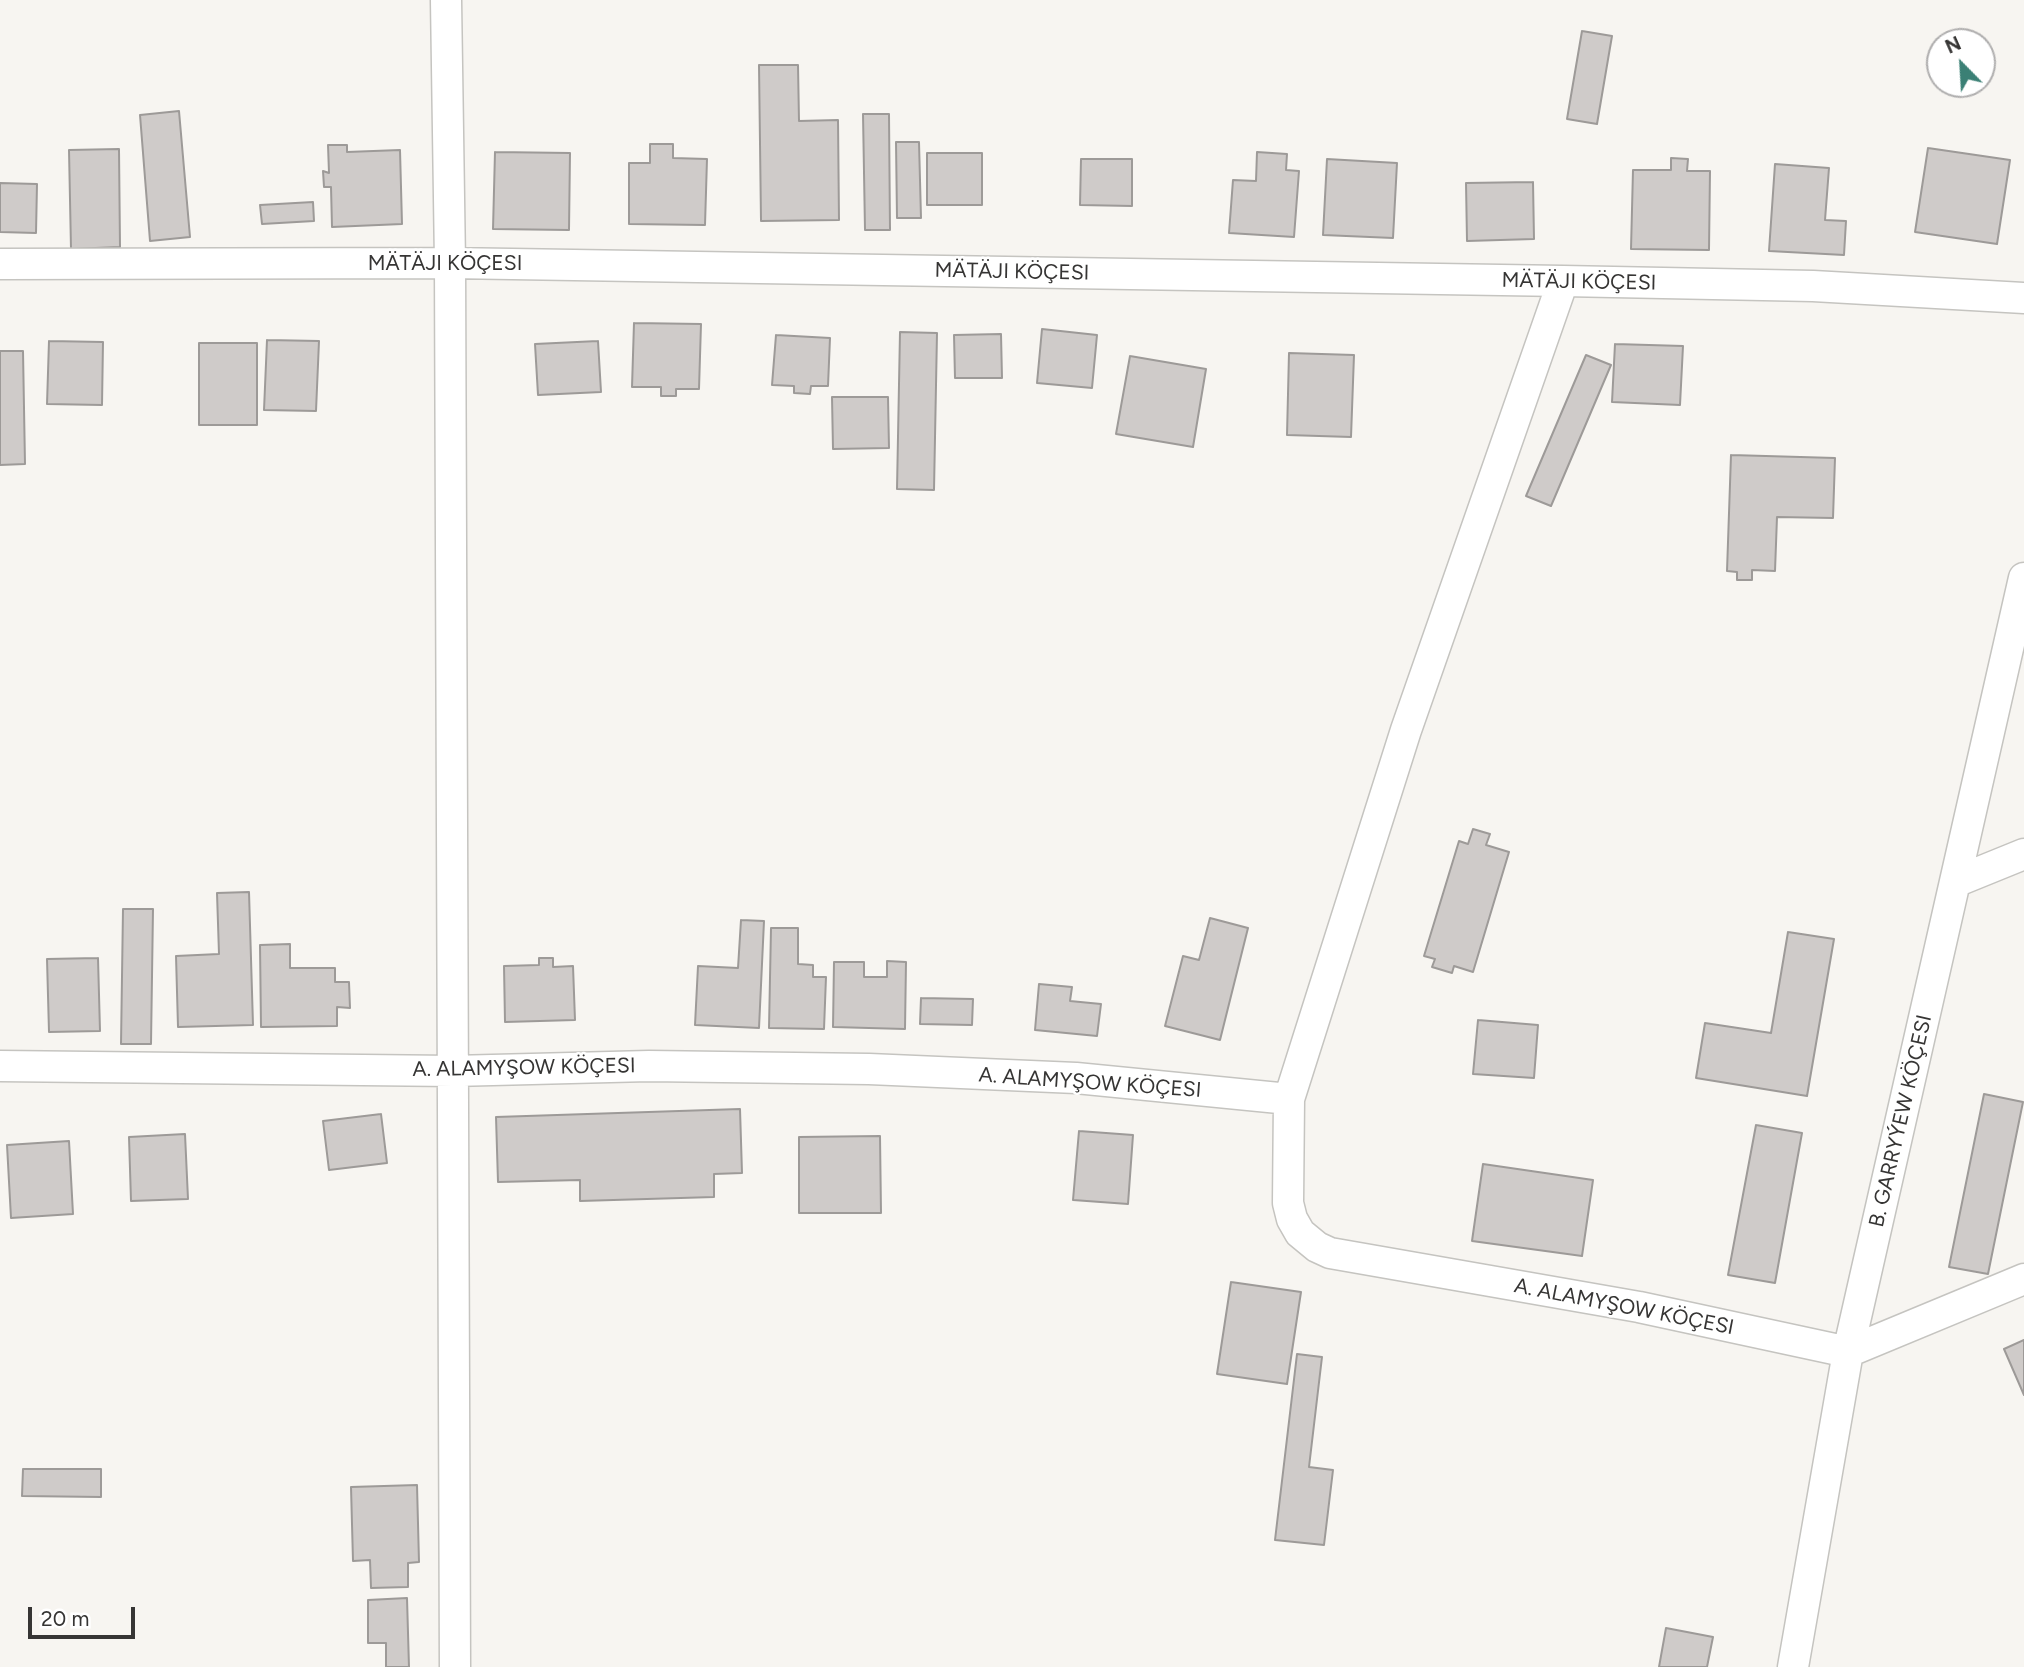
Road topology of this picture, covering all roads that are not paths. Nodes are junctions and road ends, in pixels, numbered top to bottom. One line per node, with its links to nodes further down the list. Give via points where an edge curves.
1 (446, 0): 2 (street)
2 (450, 263): 3 (street, MÄTÄJI KÖÇESI); 4 (street, MÄTÄJI KÖÇESI); 10 (street)
3 (0, 264)
4 (1563, 281): 5 (street, MÄTÄJI KÖÇESI, via 1813,286); 11 (street, via 1406,730)
5 (2024, 298)
6 (2024, 578): 8 (street, B. GARRYÝEW KÖÇESI)
7 (2024, 854): 8 (street)
8 (1955, 882): 13 (street, B. GARRYÝEW KÖÇESI)
9 (0, 1066): 10 (street, A. ALAMYŞOW KÖÇESI)
10 (453, 1071): 11 (street, A. ALAMYŞOW KÖÇESI, via 649,1066 869,1069 1076,1078); 14 (street)
11 (1289, 1099): 13 (street, A. ALAMYŞOW KÖÇESI, via 1288,1203 1292,1219 1300,1233 1330,1253 1639,1307)
12 (2024, 1279): 13 (street)
13 (1848, 1352): 15 (street, B. GARRYÝEW KÖÇESI)
14 (455, 1667)
15 (1793, 1667)

